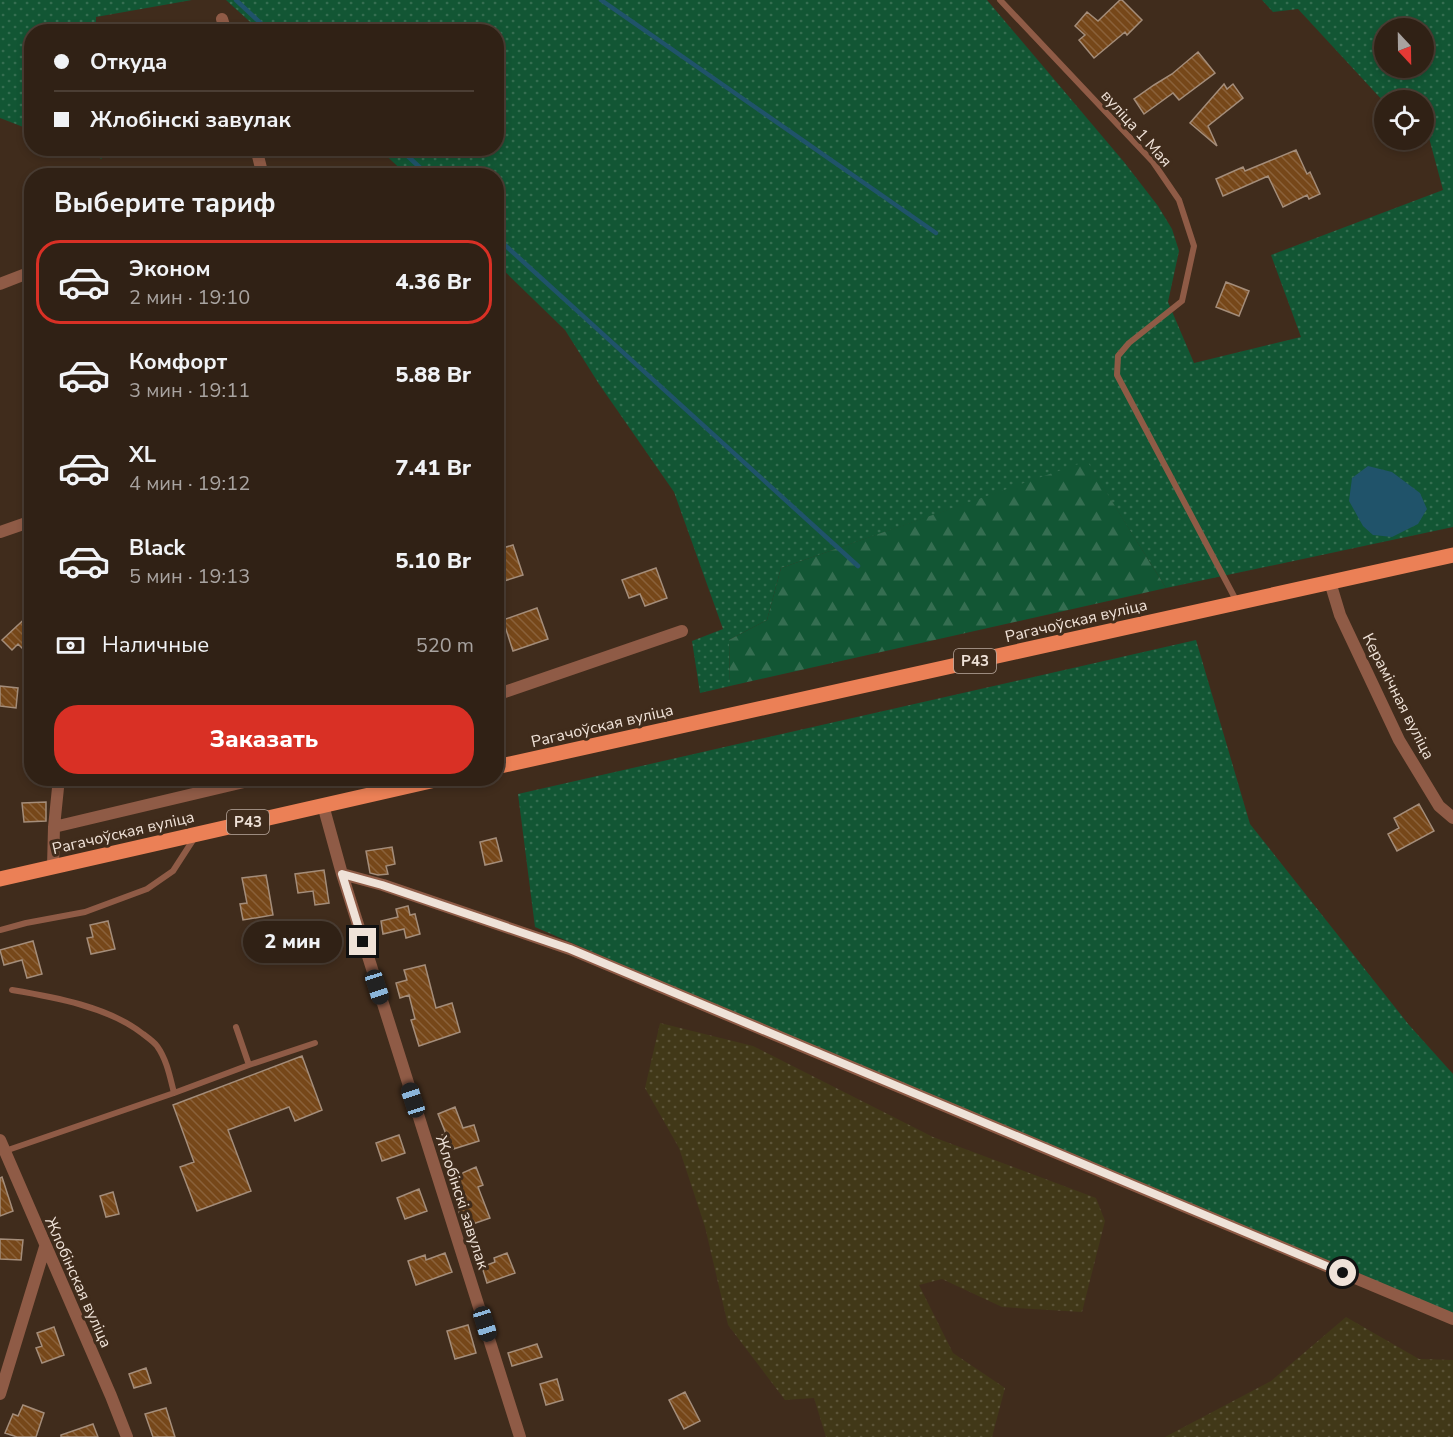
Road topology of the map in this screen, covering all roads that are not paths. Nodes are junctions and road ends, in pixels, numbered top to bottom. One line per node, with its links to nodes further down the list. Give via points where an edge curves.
1 (999, 0): 8 (lane, вуліца 1 Мая, via 1153,162 1179,200 1194,246 1182,300 1118,356 1117,375)
2 (24, 275): 3 (street)
3 (0, 284)
4 (24, 524): 5 (street)
5 (0, 532)
6 (1453, 555): 7 (main road, Рагачоўская вуліца / Р43)
7 (1330, 582): 8 (main road, Рагачоўская вуліца / Р43); 16 (street, Керамічная вуліца, via 1340,615 1399,740 1439,806)
8 (1237, 603): 11 (main road, Рагачоўская вуліца / Р43)
9 (681, 631): 10 (street)
10 (504, 692)
11 (504, 765)
12 (58, 786): 17 (street)
13 (227, 786): 17 (street)
14 (387, 786): 15 (main road, Рагачоўская вуліца / Р43)
15 (323, 805): 18 (main road, Рагачоўская вуліца / Р43); 20 (street, Жлобінскі завулак)
16 (1453, 818)
17 (54, 827): 19 (street)
18 (197, 834): 19 (main road, Рагачоўская вуліца / Р43); 22 (lane, via 173,871 147,888 85,912)
19 (52, 867): 21 (main road, Рагачоўская вуліца / Р43)
20 (342, 874): 30 (street, via 570,949); 33 (street, Жлобінскі завулак)
21 (0, 879)
22 (0, 930)
23 (12, 990): 27 (lane, via 88,1007 132,1025 156,1044 166,1061)
24 (236, 1028): 26 (lane)
25 (315, 1043): 26 (lane)
26 (249, 1065): 27 (lane)
27 (174, 1093): 28 (lane)
28 (2, 1146): 29 (street, Жлобінская вуліца)
29 (45, 1247): 31 (street); 32 (street, Жлобінская вуліца)
30 (1453, 1319)
31 (0, 1394)
32 (127, 1437)
33 (520, 1437)

